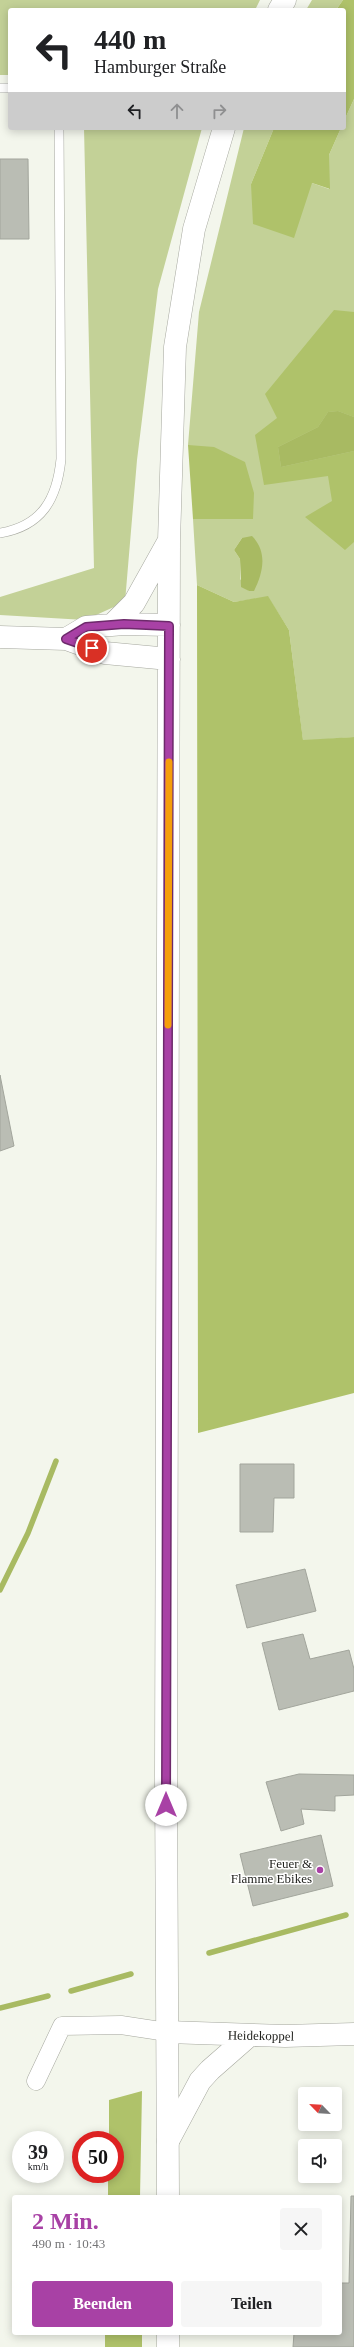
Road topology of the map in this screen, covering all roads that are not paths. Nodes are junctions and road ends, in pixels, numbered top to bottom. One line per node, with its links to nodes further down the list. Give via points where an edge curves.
1 (59, 130): 3 (lane, via 59,476 53,496 44,511 18,530)
2 (223, 130): 4 (main road, via 194,229 175,347)
3 (0, 533)
4 (169, 541): 5 (main road, via 134,603); 6 (main road)
5 (112, 625): 6 (main road); 8 (main road, via 86,627)
6 (169, 626): 9 (main road)
7 (0, 637): 8 (main road)
8 (66, 639): 9 (main road, via 105,653)
9 (169, 659): 10 (main road)
10 (167, 2032): 12 (main road, Heidekoppel); 13 (street, via 121,2025 62,2026); 14 (main road)
11 (354, 2034): 12 (main road, Heidekoppel)
12 (250, 2035): 14 (main road, via 200,2081)
13 (36, 2082)
14 (168, 2141): 15 (main road)
15 (168, 2195)
16 (168, 2335): 17 (main road)
17 (168, 2347)

